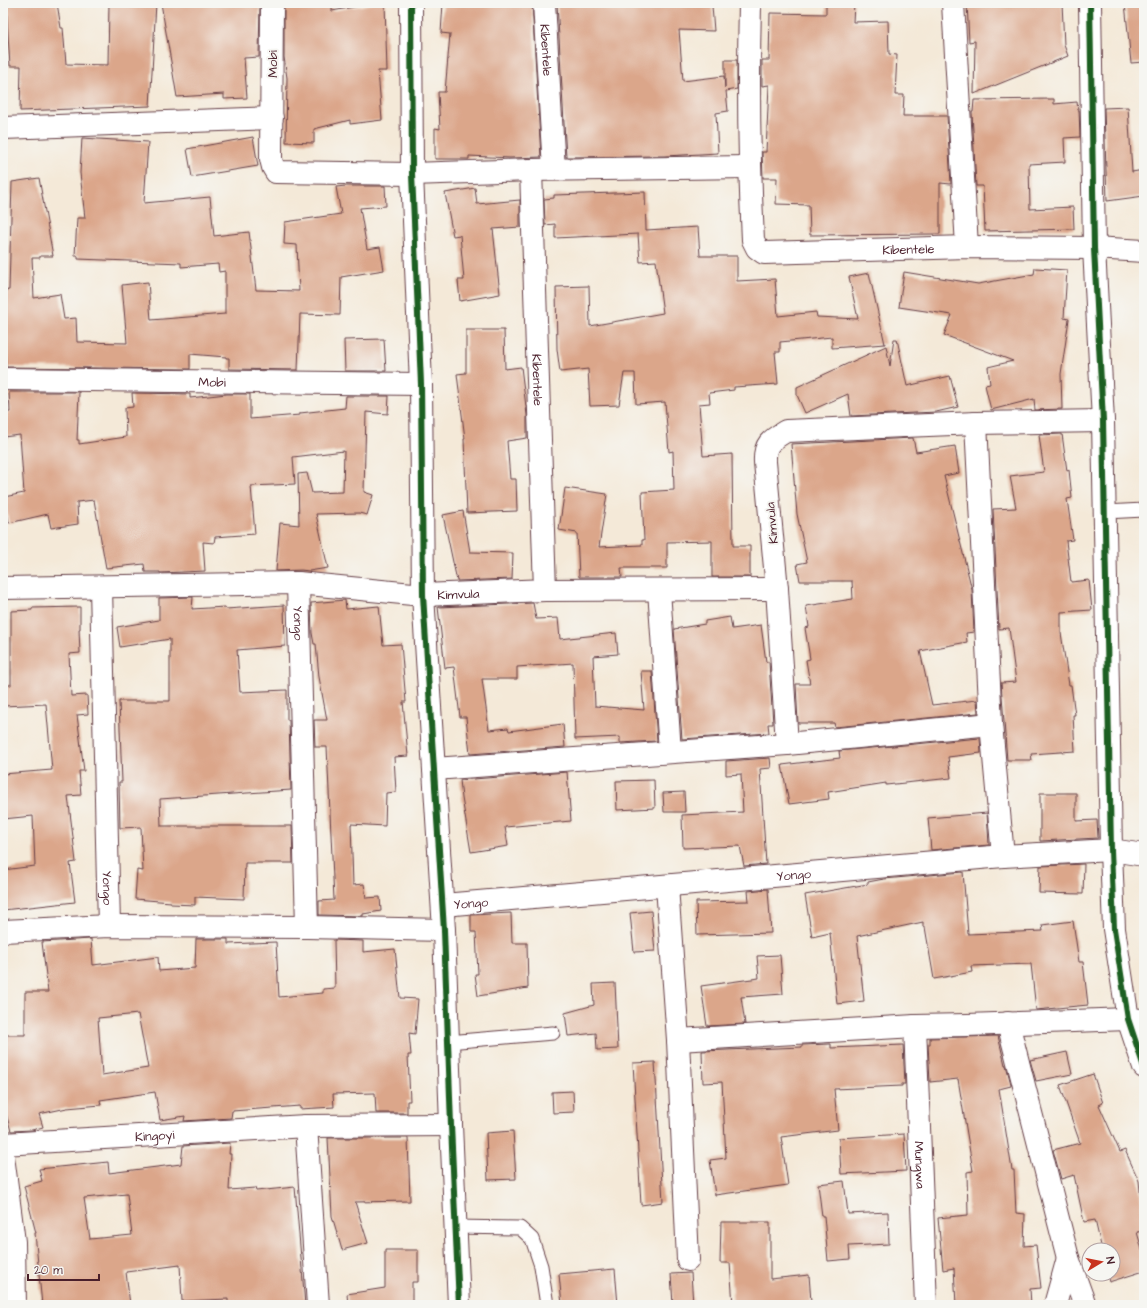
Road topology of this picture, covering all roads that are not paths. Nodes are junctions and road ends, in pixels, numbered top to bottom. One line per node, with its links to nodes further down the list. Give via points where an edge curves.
1 (272, 3): 7 (street, Mobi)
2 (411, 3): 12 (street)
3 (544, 3): 10 (street, Kibentele)
4 (750, 3): 9 (street)
5 (953, 3): 13 (street)
6 (1090, 3): 14 (street)
7 (272, 118): 8 (street); 12 (street, Mobi, via 272,159 276,172)
8 (3, 128)
9 (749, 167): 10 (street); 13 (street, Kibentele, via 753,240 757,248 764,253)
10 (554, 169): 11 (street)
11 (532, 170): 12 (street); 26 (street, Kibentele)
12 (412, 174): 17 (street)
13 (967, 247): 14 (street, Kibentele)
14 (1094, 248): 15 (street, Kibentele); 18 (street)
15 (1144, 252)
16 (3, 379): 17 (street, Mobi)
17 (421, 384): 28 (street)
18 (1103, 420): 19 (street, Kimvula); 21 (street)
19 (976, 423): 25 (street, Kimvula, via 786,431 774,438 765,454); 29 (street)
20 (1144, 510): 21 (lane)
21 (1105, 512): 33 (street)
22 (298, 583): 23 (street); 28 (street); 39 (street, Yongo)
23 (101, 587): 24 (street); 38 (street, Yongo)
24 (3, 588)
25 (776, 589): 27 (street, Kimvula); 30 (street)
26 (545, 590): 27 (street, Kimvula); 28 (street, Kimvula)
27 (659, 590): 31 (street)
28 (423, 595): 32 (street)
29 (991, 724): 30 (street); 35 (street)
30 (787, 744): 31 (street)
31 (670, 752): 32 (street)
32 (434, 769): 37 (street)
33 (1112, 850): 34 (street, Yongo); 35 (street, Yongo); 42 (street, via 1114,929)
34 (1144, 855)
35 (1003, 856): 36 (street, Yongo)
36 (667, 886): 37 (street, Yongo); 46 (street)
37 (443, 905): 40 (street)
38 (109, 926): 39 (street); 41 (street)
39 (307, 927): 40 (street)
40 (444, 930): 47 (street)
41 (3, 931)
42 (1136, 1020): 43 (street); 48 (street)
43 (1008, 1023): 44 (street); 54 (street)
44 (915, 1026): 46 (street); 60 (street, Mungwa)
45 (553, 1033): 47 (lane)
46 (678, 1040): 55 (street)
47 (448, 1042): 49 (street)
48 (1144, 1067)
49 (450, 1125): 50 (street, Kingoyi); 53 (street)
50 (306, 1126): 51 (street, Kingoyi); 57 (street)
51 (3, 1144)
52 (3, 1156): 56 (street, via 14,1242)
53 (455, 1227): 58 (street); 59 (lane, via 520,1228 532,1239 541,1266)
54 (1068, 1258): 61 (street); 62 (street)
55 (688, 1260)
56 (16, 1305)
57 (318, 1305)
58 (459, 1305)
59 (547, 1305)
60 (926, 1305)
61 (1055, 1305)
62 (1085, 1305)

